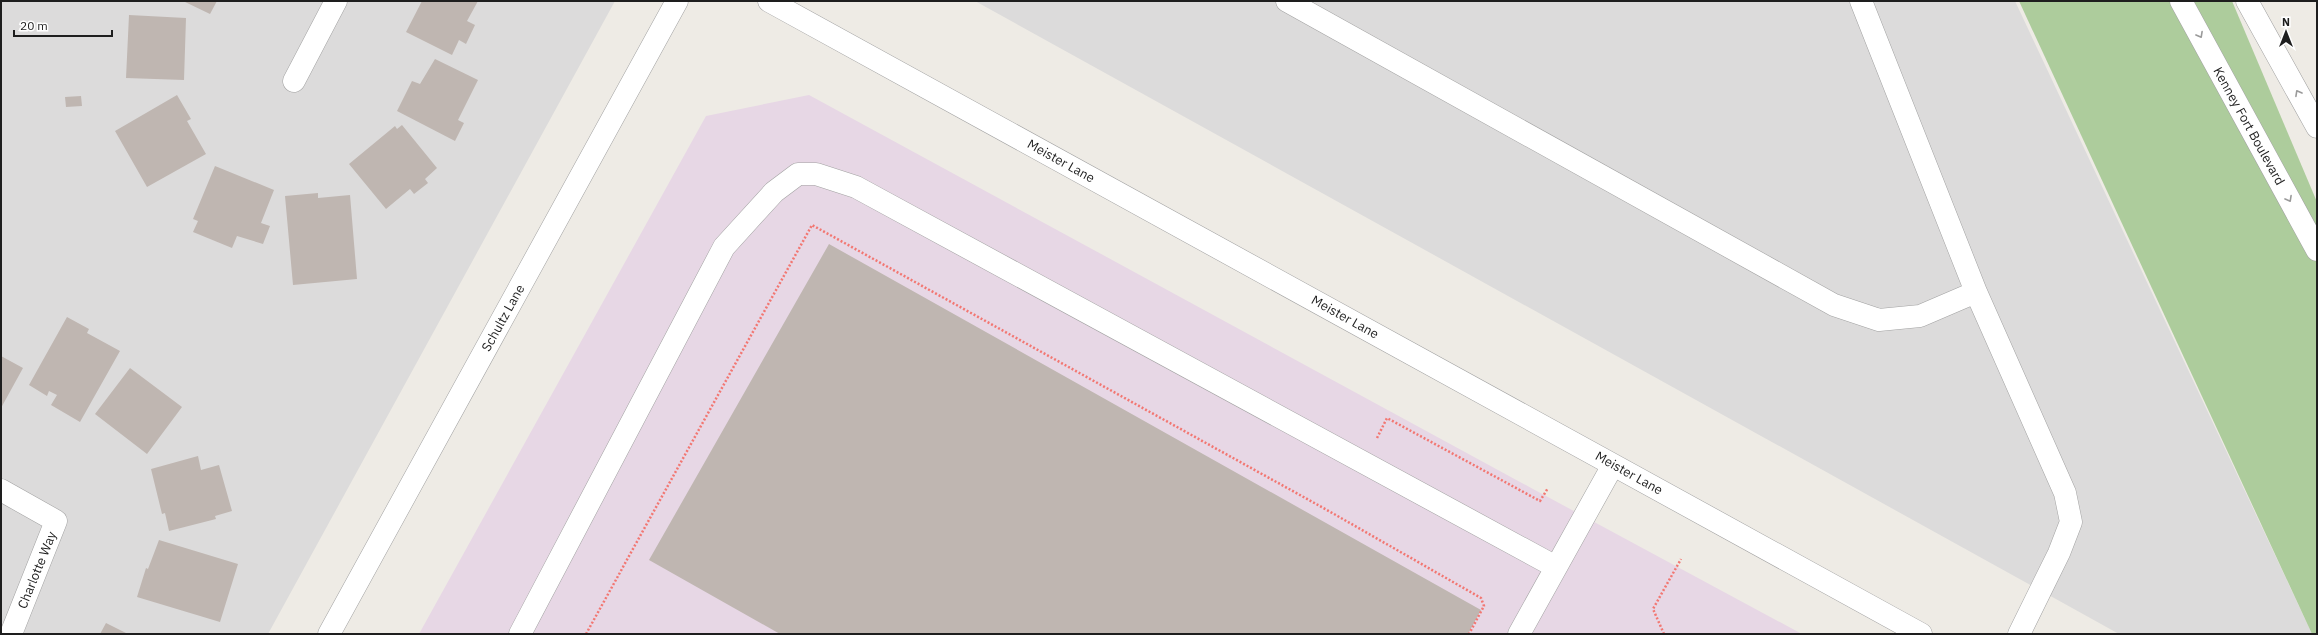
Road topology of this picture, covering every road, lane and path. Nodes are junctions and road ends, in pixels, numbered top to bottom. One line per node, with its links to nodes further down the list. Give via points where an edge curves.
1 (336, 1): 8 (street)
2 (677, 1): 19 (street, Schultz Lane)
3 (769, 1): 13 (street, Meister Lane)
4 (1287, 1): 11 (street, via 1834,305 1879,320 1893,319 1920,316)
5 (1860, 1): 11 (street)
6 (2181, 1): 10 (street, Kenney Fort Boulevard, one-way to 10)
7 (2247, 1): 9 (street, one-way to 7)
8 (294, 81)
9 (2317, 127)
10 (2317, 250)
11 (1976, 292): 26 (street, via 2065,493 2071,522 2059,553)
12 (1376, 440): 14 (path, via 1387,418 1540,501)
13 (1613, 465): 17 (street); 25 (street, Meister Lane)
14 (1548, 488)
15 (1, 490): 18 (street, Charlotte Way, via 56,521)
16 (1681, 559): 24 (path, via 1653,609)
17 (1556, 567): 20 (street, via 856,187 816,174 798,174 774,192 724,246); 23 (street)
18 (12, 634)
19 (329, 634)
20 (520, 634)
21 (586, 634): 22 (path, via 812,225 1328,510 1481,598 1484,606)
22 (1469, 634)
23 (1519, 634)
24 (1664, 634)
25 (1922, 634)
26 (2019, 634)

